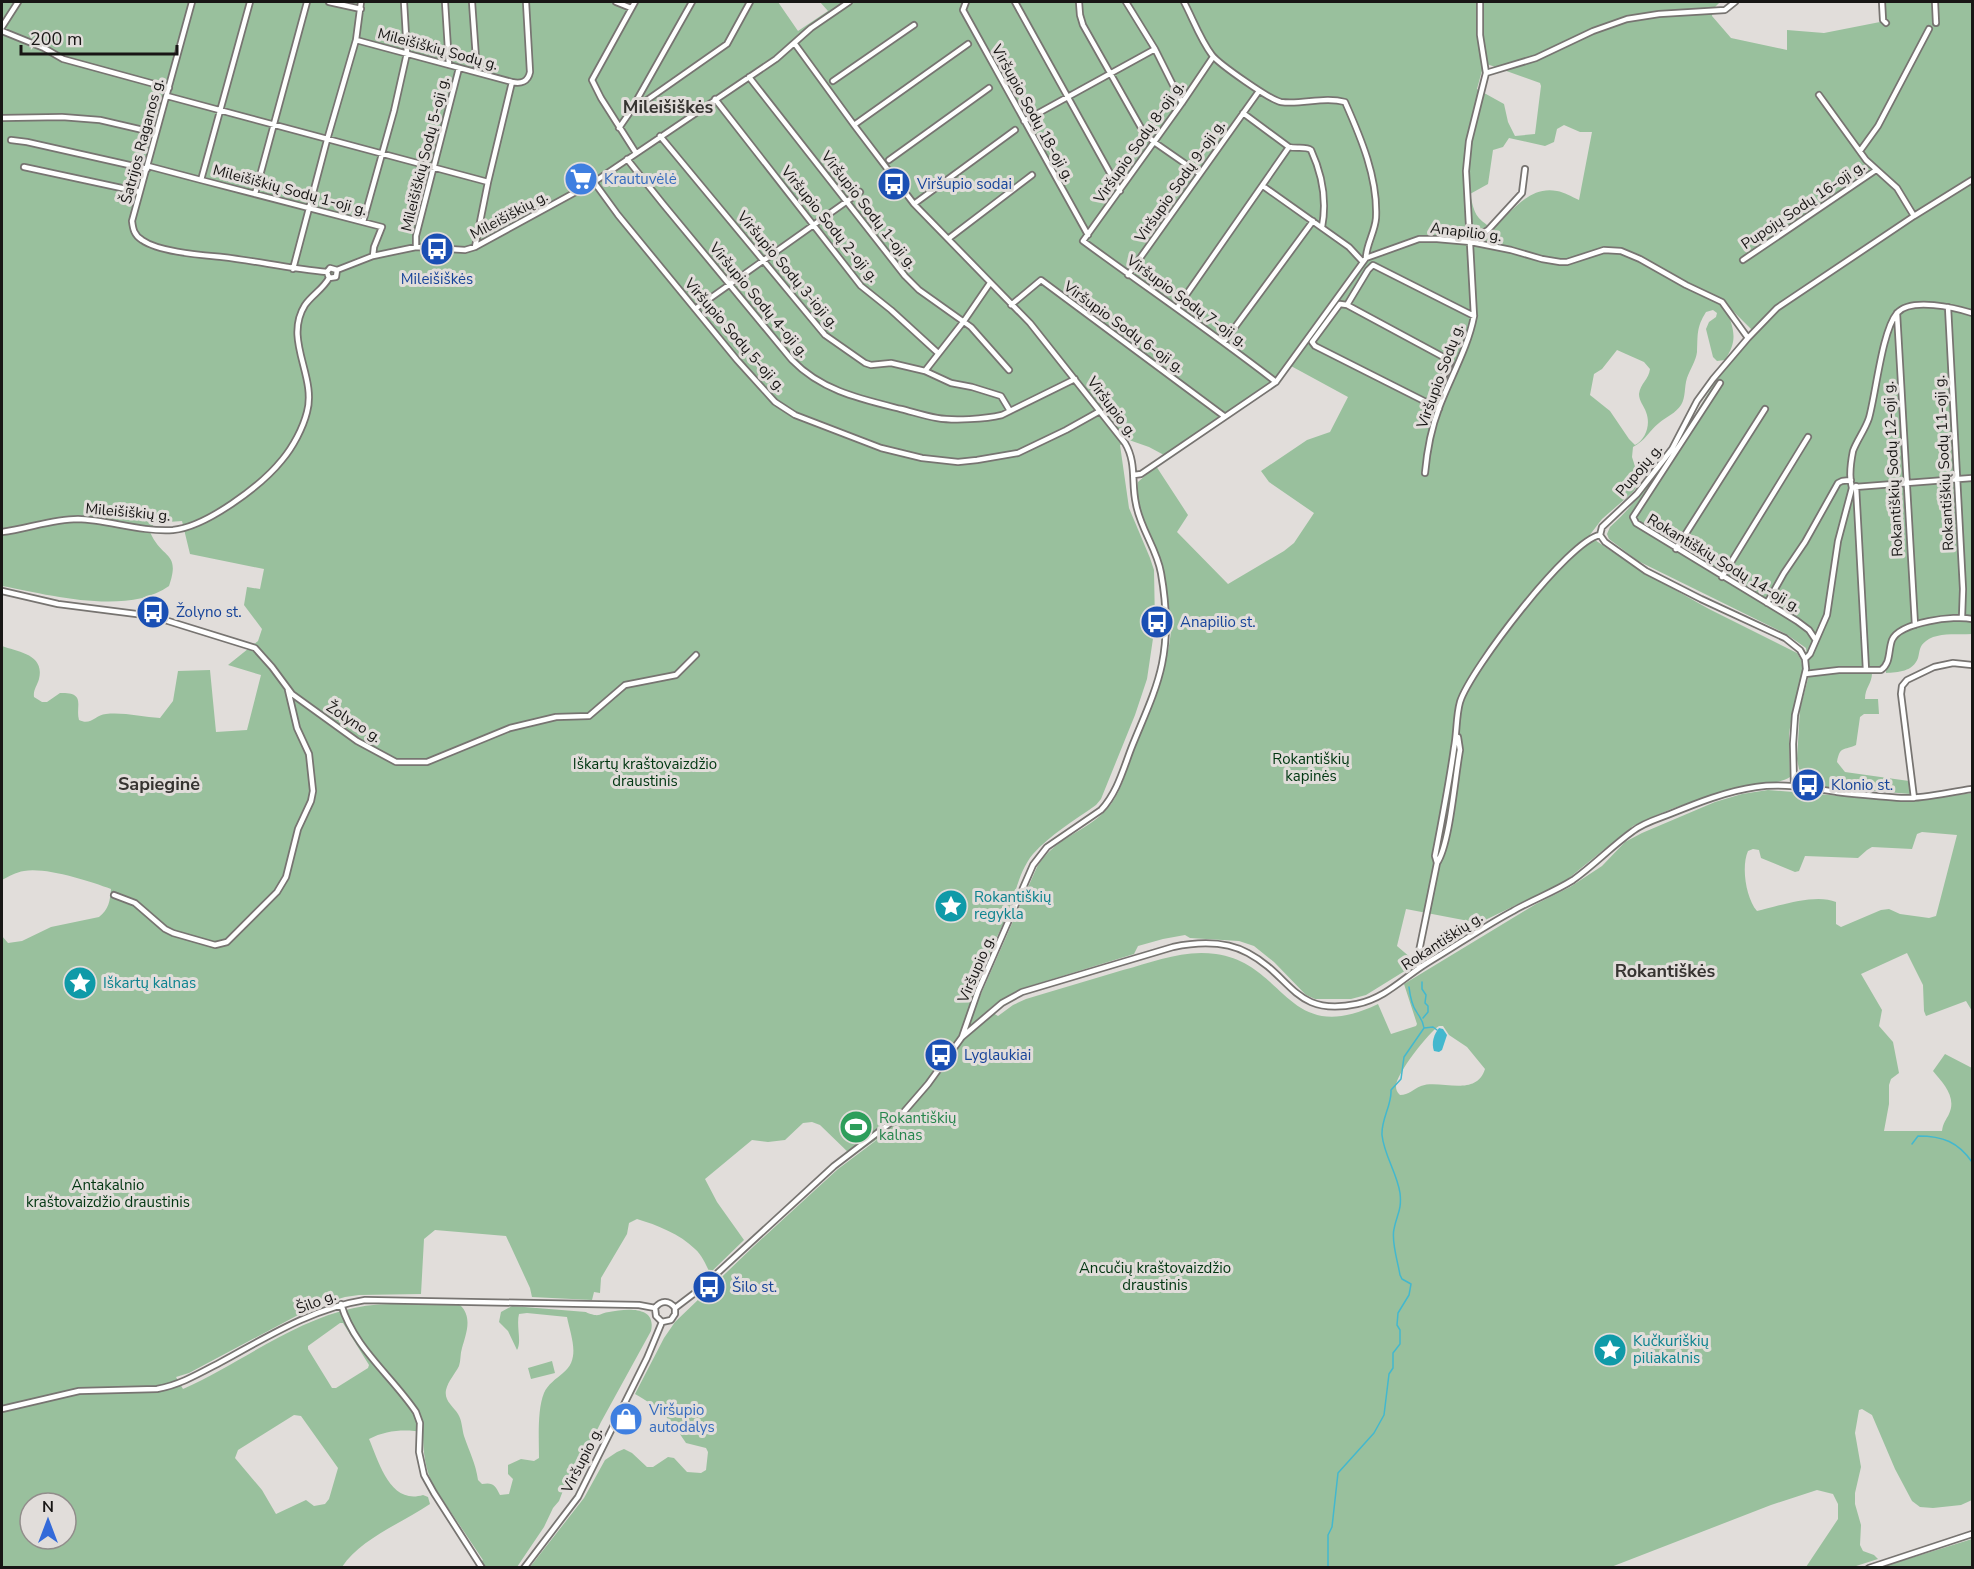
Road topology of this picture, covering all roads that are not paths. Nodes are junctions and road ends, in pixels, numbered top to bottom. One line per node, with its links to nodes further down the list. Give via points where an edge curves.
1 (18, 2): 31 (street)
2 (192, 2): 47 (street, Šatrijos Raganos g.)
3 (250, 2): 55 (street, Mileišiškių Sodų 1-oji g.)
4 (307, 2): 61 (street)
5 (329, 2): 27 (street)
6 (361, 2): 27 (street)
7 (404, 2): 37 (street)
8 (446, 2): 39 (street)
9 (472, 2): 41 (street)
10 (526, 2): 46 (street, Mileišiškių Sodų g., via 530,72 522,83)
11 (616, 2): 25 (street)
12 (635, 2): 26 (street)
13 (692, 2): 56 (street)
14 (750, 2): 56 (street, via 728,44)
15 (849, 2): 34 (street, Mileišiškių g.)
16 (966, 2): 59 (street, Viršupio Sodų 18-oji g., via 963,10)
17 (1014, 2): 52 (street)
18 (1079, 2): 43 (street, via 1083,25)
19 (1126, 2): 36 (street)
20 (1184, 2): 38 (street)
21 (1480, 2): 42 (street, Viršupio Sodų g.)
22 (1735, 2): 42 (street, via 1725,9 1627,19 1536,58)
23 (1882, 2): 28 (street)
24 (1935, 2): 29 (street)
25 (622, 3): 26 (street)
26 (631, 8): 62 (street, via 592,80)
27 (361, 9): 33 (street)
28 (1886, 23)
29 (1936, 23)
30 (914, 26): 45 (street)
31 (2, 29): 47 (street, via 63,59)
32 (1929, 29): 70 (street, via 1878,126)
33 (356, 40): 37 (street, Mileišiškių Sodų g.); 67 (street, Mileišiškių Sodų g.)
34 (795, 44): 44 (street, Mileišiškių g.); 60 (street, Viršupio g.)
35 (968, 45): 60 (street)
36 (1155, 49): 43 (street); 54 (street)
37 (407, 53): 39 (street, Mileišiškių Sodų g.); 72 (street)
38 (1213, 57): 49 (street); 54 (street, Viršupio Sodų 8-oji g.)
39 (449, 66): 40 (street, Mileišiškių Sodų g.)
40 (459, 68): 41 (street, Mileišiškių Sodų g.); 77 (street, Mileišiškių Sodų 5-oji g.)
41 (477, 72): 46 (street, Mileišiškių Sodų g.)
42 (1486, 73): 101 (street, Viršupio Sodų g., via 1467,152)
43 (1110, 74): 52 (street); 68 (street, via 1141,129)
44 (749, 77): 53 (street, Mileišiškių g.); 91 (street, Viršupio Sodų 1-oji g.)
45 (833, 81)
46 (512, 82): 84 (street)
47 (169, 88): 51 (street, Šatrijos Raganos g.)
48 (989, 88): 74 (street)
49 (1259, 91): 57 (street); 107 (street, via 1277,102 1345,102 1371,171 1376,219)
50 (1819, 94): 70 (street)
51 (167, 96): 55 (street); 64 (street, Šatrijos Raganos g.)
52 (1067, 97): 59 (street); 87 (street)
53 (715, 99): 65 (street, Mileišiškių g.); 97 (street, Viršupio Sodų 2-oji g.)
54 (1182, 103): 68 (street, Viršupio Sodų 8-oji g.)
55 (219, 111): 61 (street); 82 (street, Mileišiškių Sodų 1-oji g.)
56 (630, 112): 62 (street)
57 (1243, 113): 69 (street, Viršupio Sodų 9-oji g.); 80 (street, Viršupio Sodų 9-oji g.)
58 (2, 118): 64 (street, via 100,120)
59 (1024, 121): 99 (street, Viršupio Sodų 18-oji g.)
60 (854, 125): 92 (street, Viršupio g.)
61 (273, 126): 67 (street); 90 (street)
62 (619, 128): 71 (street)
63 (1015, 130): 92 (street)
64 (156, 133): 76 (street, Šatrijos Raganos g.)
65 (660, 136): 71 (street, Mileišiškių g.); 106 (street, Viršupio Sodų 3-ioji g.)
66 (11, 140): 76 (street)
67 (327, 140): 72 (street); 93 (street, Mileišiškių Sodų g.)
68 (1154, 142): 80 (street); 87 (street, Viršupio Sodų 8-oji g.)
69 (1289, 147): 86 (street); 98 (street, Viršupio Sodų 9-oji g., via 1309,148 1316,161 1324,200)
70 (1860, 151): 79 (street)
71 (636, 153): 73 (street, Mileišiškių g.)
72 (380, 154): 77 (street); 96 (street)
73 (627, 159): 85 (street, Mileišiškių g.); 115 (street, Viršupio Sodų 4-oji g.)
74 (889, 160)
75 (24, 166): 88 (street)
76 (147, 167): 82 (street); 88 (street, Šatrijos Raganos g.)
77 (435, 168): 84 (street); 103 (street, Mileišiškių Sodų 5-oji g.)
78 (1525, 169): 101 (street, via 1522,193 1488,230)
79 (1876, 170): 94 (street, via 1898,188); 108 (street, Pupojų Sodų 16-oji g.)
80 (1200, 174): 112 (street, Viršupio Sodų 9-oji g.)
81 (1032, 175): 100 (street)
82 (201, 180): 90 (street, Mileišiškių Sodų 1-oji g.)
83 (1972, 180): 94 (street, Pupojų g.)
84 (488, 182): 104 (street)
85 (594, 182): 104 (street, Mileišiškių g.); 122 (street, Viršupio Sodų 5-oji g.)
86 (1263, 186): 95 (street); 121 (street)
87 (1120, 191): 99 (street, Viršupio Sodų 8-oji g.)
88 (140, 192): 109 (street, Šatrijos Raganos g., via 132,221 134,233 142,240 193,255)
89 (860, 192): 91 (street)
90 (255, 194): 93 (street, Mileišiškių Sodų 1-oji g.)
91 (847, 202): 97 (street); 126 (street, Viršupio Sodų 1-oji g., via 905,276)
92 (914, 204): 100 (street, Viršupio g.)
93 (309, 209): 96 (street, Mileišiškių Sodų 1-oji g.); 109 (street, Mileišiškių Sodų g.)
94 (1914, 216): 127 (street, Pupojų g., via 1777,309)
95 (1312, 220): 98 (street); 128 (street)
96 (363, 222): 105 (street, Mileišiškių Sodų 1-oji g., via 383,229)
97 (814, 225): 106 (street); 129 (street, Viršupio Sodų 2-oji g., via 861,286)
98 (1322, 227): 107 (street)
99 (1088, 235): 102 (street, Viršupio Sodų 8-oji g.)
100 (948, 239): 114 (street, Viršupio g.)
101 (1471, 239): 107 (street, Anapilio g., via 1419,239); 125 (street, Viršupio Sodų g.); 127 (street, Anapilio g., via 1560,262 1604,250 1621,251 1722,302)
102 (1083, 241): 112 (street, Viršupio Sodų 7-oji g.)
103 (416, 246): 104 (street, Mileišiškių g., via 465,250); 105 (street, Mileišiškių g.)
104 (475, 247)
105 (373, 256): 110 (street, Mileišiškių g.)
106 (763, 260): 115 (street); 131 (street, Viršupio Sodų 3-ioji g., via 834,343 869,365 891,363)
107 (1364, 260): 116 (street)
108 (1743, 260)
109 (293, 269): 111 (street, Šatrijos Raganos g.)
110 (337, 270): 111 (street, Šatrijos Raganos g., via 332,267); 113 (street, Mileišiškių g., via 336,277)
111 (327, 272): 113 (street)
112 (1128, 275): 121 (street, Viršupio Sodų 7-oji g.)
113 (329, 278): 149 (street, Mileišiškių g., via 305,305 298,324 298,345 309,399 305,419 283,459 234,502 180,529 137,528 80,519)
114 (990, 283): 118 (street, Viršupio g.); 126 (street)
115 (729, 284): 122 (street); 138 (street, Viršupio Sodų 4-oji g., via 800,368 833,389 939,418 991,417)
116 (1343, 289): 117 (street); 133 (street)
117 (1353, 296): 119 (street); 125 (street, via 1372,265)
118 (1011, 304): 132 (street, Viršupio g.); 140 (street, Viršupio Sodų 6-oji g., via 1041,280)
119 (1347, 305): 135 (street, via 1449,360); 135 (street, via 1340,304 1326,321 1312,342 1315,346)
120 (1948, 307): 123 (street, via 1927,304); 124 (street); 145 (street, Rokantiškių Sodų 11-oji g.)
121 (1178, 308): 128 (street, Viršupio Sodų 7-oji g.)
122 (695, 309): 139 (street, Viršupio Sodų 5-oji g., via 784,410 860,441 922,458 958,462 1018,453)
123 (1897, 313): 146 (street, via 1889,329 1869,418 1853,452); 147 (street, Rokantiškių Sodų 12-oji g.)
124 (1972, 313)
125 (1474, 316): 136 (street, Viršupio Sodų g.)
126 (964, 321): 129 (street); 130 (street, Viršupio Sodų 1-oji g.)
127 (1748, 338): 150 (street, Pupojų g., via 1697,401 1672,449 1637,494 1602,527)
128 (1224, 342): 133 (street, Viršupio Sodų 7-oji g.)
129 (938, 353): 131 (street)
130 (1009, 370)
131 (925, 371): 138 (street, Viršupio Sodų 3-ioji g., via 951,383 1001,396)
132 (1075, 378): 138 (street, Viršupio Sodų 4-oji g.); 139 (street, Viršupio g.)
133 (1276, 382): 140 (street)
134 (1720, 383): 151 (street, Rokantiškių Sodų 14-oji g., via 1633,517 1636,523)
135 (1430, 405): 136 (street)
136 (1439, 409): 142 (street, Viršupio Sodų g., via 1427,449)
137 (1765, 409): 151 (street)
138 (1010, 411)
139 (1100, 411): 143 (street, Viršupio g., via 1127,446)
140 (1224, 416): 143 (street, via 1142,474)
141 (1808, 437): 152 (street)
142 (1425, 473)
143 (1134, 475): 170 (street, Viršupio g., via 1138,513 1161,572 1164,645 1155,689 1106,804 1047,847 1034,865 978,991)
144 (1972, 478): 145 (street)
145 (1957, 479): 147 (street); 155 (street, Rokantiškių Sodų 11-oji g.)
146 (1851, 480): 148 (street); 154 (street, via 1838,483)
147 (1906, 483): 148 (street); 157 (street, Rokantiškių Sodų 12-oji g.)
148 (1854, 487): 158 (street, via 1838,541 1829,606); 162 (street)
149 (2, 532)
150 (1600, 535): 160 (street, via 1646,571 1785,638); 169 (street, Pupojų g., via 1582,545 1547,579 1486,655 1460,702 1437,863 1417,961)
151 (1676, 549): 152 (street, Rokantiškių Sodų 14-oji g.)
152 (1722, 576): 154 (street, Rokantiškių Sodų 14-oji g.)
153 (2, 591): 164 (street, Žolyno g., via 58,604 152,616 245,644 255,648)
154 (1767, 603): 158 (street, Rokantiškių Sodų 14-oji g., via 1809,630)
155 (1962, 617): 156 (street); 157 (street)
156 (1972, 618)
157 (1915, 625): 162 (street, via 1895,635 1884,669)
158 (1815, 639): 160 (street)
159 (696, 655): 164 (street, Žolyno g., via 676,675 625,685 589,716 556,717 510,728 427,762 396,762 357,741)
160 (1805, 659): 163 (street)
161 (1972, 665): 167 (street, via 1943,664 1911,676 1902,686)
162 (1866, 670): 163 (street)
163 (1805, 674): 165 (street, via 1795,715)
164 (288, 690): 168 (street, via 297,728 309,753 313,791 286,877 277,892 227,942 215,945 173,933 135,903)
165 (1794, 786): 167 (street, Rokantiškių g.); 169 (street, Rokantiškių g., via 1734,792 1642,826 1563,886 1513,911)
166 (1972, 789): 167 (street, Rokantiškių g.)
167 (1914, 798)
168 (114, 895)
169 (1419, 968): 170 (street, Rokantiškių g., via 1377,997 1332,1006 1308,1002 1260,961 1237,948 1186,945 1022,992 1002,1003)
170 (962, 1038): 171 (street, Rokantiškių g.)
171 (947, 1059): 174 (street, Viršupio g., via 902,1114 834,1166)
172 (341, 1304): 173 (street, Šilo g., via 380,1299); 176 (street, Šilo g., via 308,1316 168,1387 79,1391); 178 (street, via 348,1324 370,1357 416,1412 424,1475)
173 (656, 1308): 174 (street, via 665,1302); 175 (street, via 656,1316)
174 (675, 1308): 175 (street, Viršupio g., via 674,1318)
175 (662, 1322): 179 (street, Viršupio g., via 578,1497)
176 (2, 1408)
177 (1972, 1534): 180 (street)
178 (482, 1568)
179 (524, 1568)
180 (1869, 1568)

